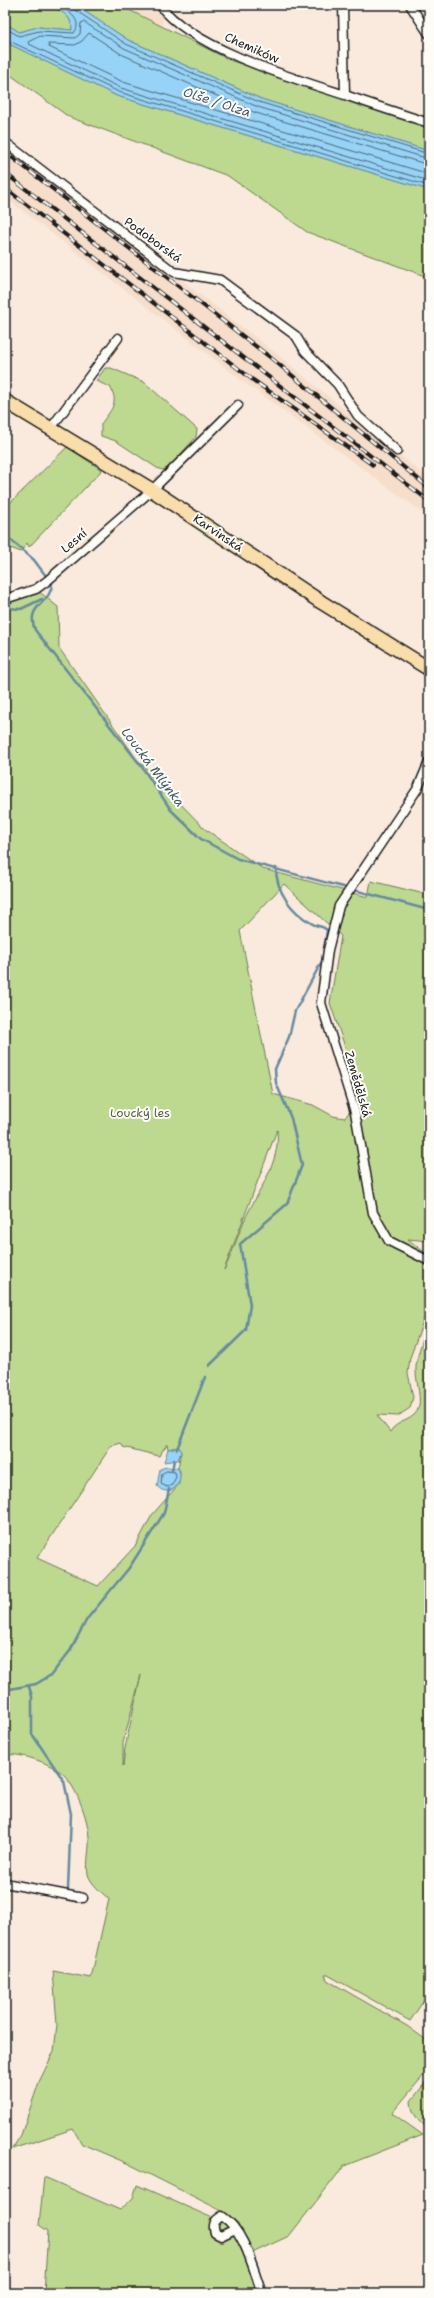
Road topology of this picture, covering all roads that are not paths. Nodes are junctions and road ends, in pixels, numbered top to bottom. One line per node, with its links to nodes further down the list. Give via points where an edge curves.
1 (160, 5): 5 (street, Chemików, via 167,14 194,33 247,61)
2 (342, 5): 5 (street)
3 (410, 5): 4 (street)
4 (429, 34)
5 (345, 95): 6 (street, Chemików)
6 (429, 124)
7 (5, 142): 12 (street, Podoborská, via 174,272 220,280 296,336 305,351 338,385 358,416)
8 (118, 338): 11 (street)
9 (5, 401): 11 (main road, Karvinská)
10 (238, 405): 13 (street, Lesní)
11 (51, 428): 13 (main road, Karvinská)
12 (397, 451)
13 (152, 490): 14 (street, Lesní, via 36,589); 15 (main road, Karvinská, via 333,610)
14 (5, 599)
15 (429, 669)
16 (429, 762): 17 (street, Zemědělská, via 418,788 339,906 321,1003 355,1112 373,1213 388,1241)
17 (429, 1261)
18 (5, 1883): 19 (street)
19 (83, 1898)
20 (235, 2229): 23 (street)
21 (5, 2290): 22 (street)
22 (8, 2293)
23 (262, 2293)

